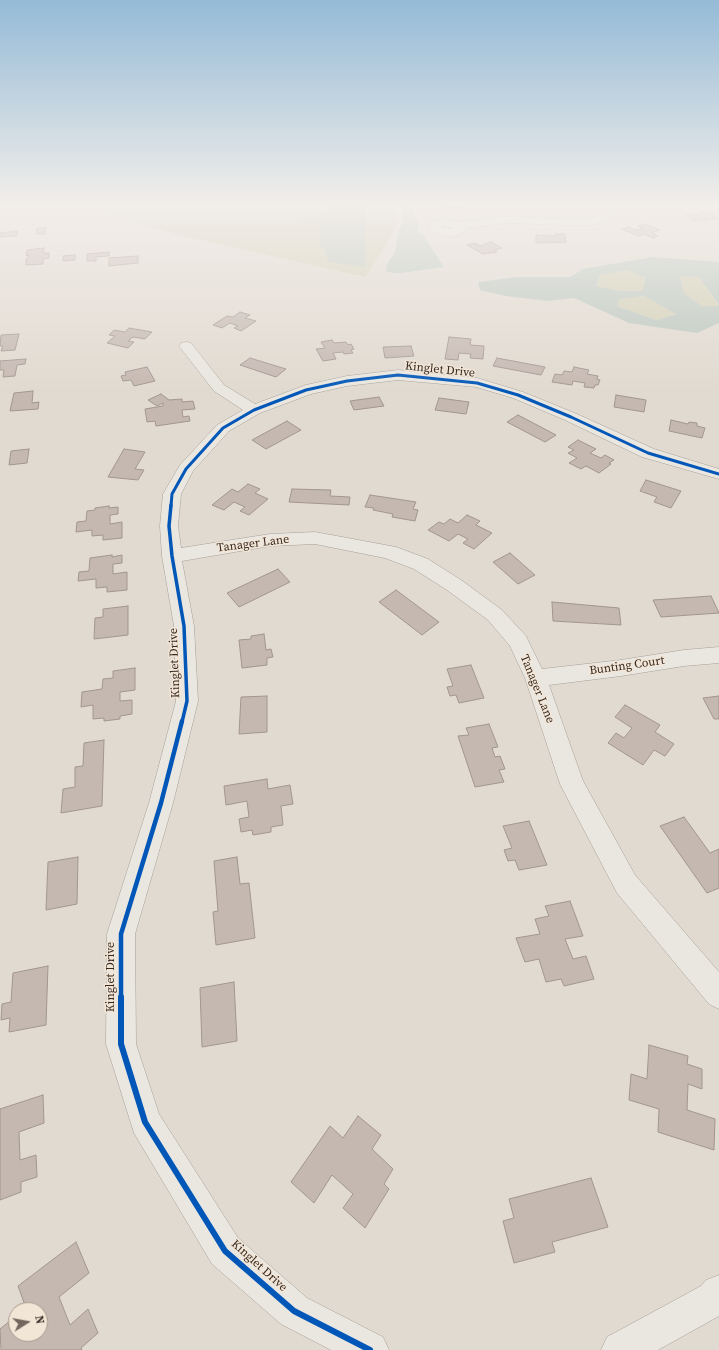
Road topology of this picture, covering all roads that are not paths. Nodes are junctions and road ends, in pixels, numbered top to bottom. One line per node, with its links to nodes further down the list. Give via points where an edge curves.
1 (186, 346): 2 (street, via 219,388)
2 (254, 410): 3 (street, Kinglet Drive, via 306,390 348,381 398,376 477,383 518,395 648,453); 4 (street, Kinglet Drive, via 222,428 186,469 172,494 168,526)
3 (719, 474)
4 (172, 556): 6 (street, Tanager Lane, via 270,540 316,538 389,552 421,564 495,615 518,642); 9 (street, Kinglet Drive, via 184,626 187,701 161,803 121,934 121,1044 145,1122 225,1251 294,1311)
5 (719, 655): 6 (street, Bunting Court)
6 (536, 678): 7 (street, Tanager Lane, via 572,784 626,884)
7 (719, 994)
8 (719, 1292): 10 (street, via 714,1299)
9 (370, 1350)
10 (620, 1350)

